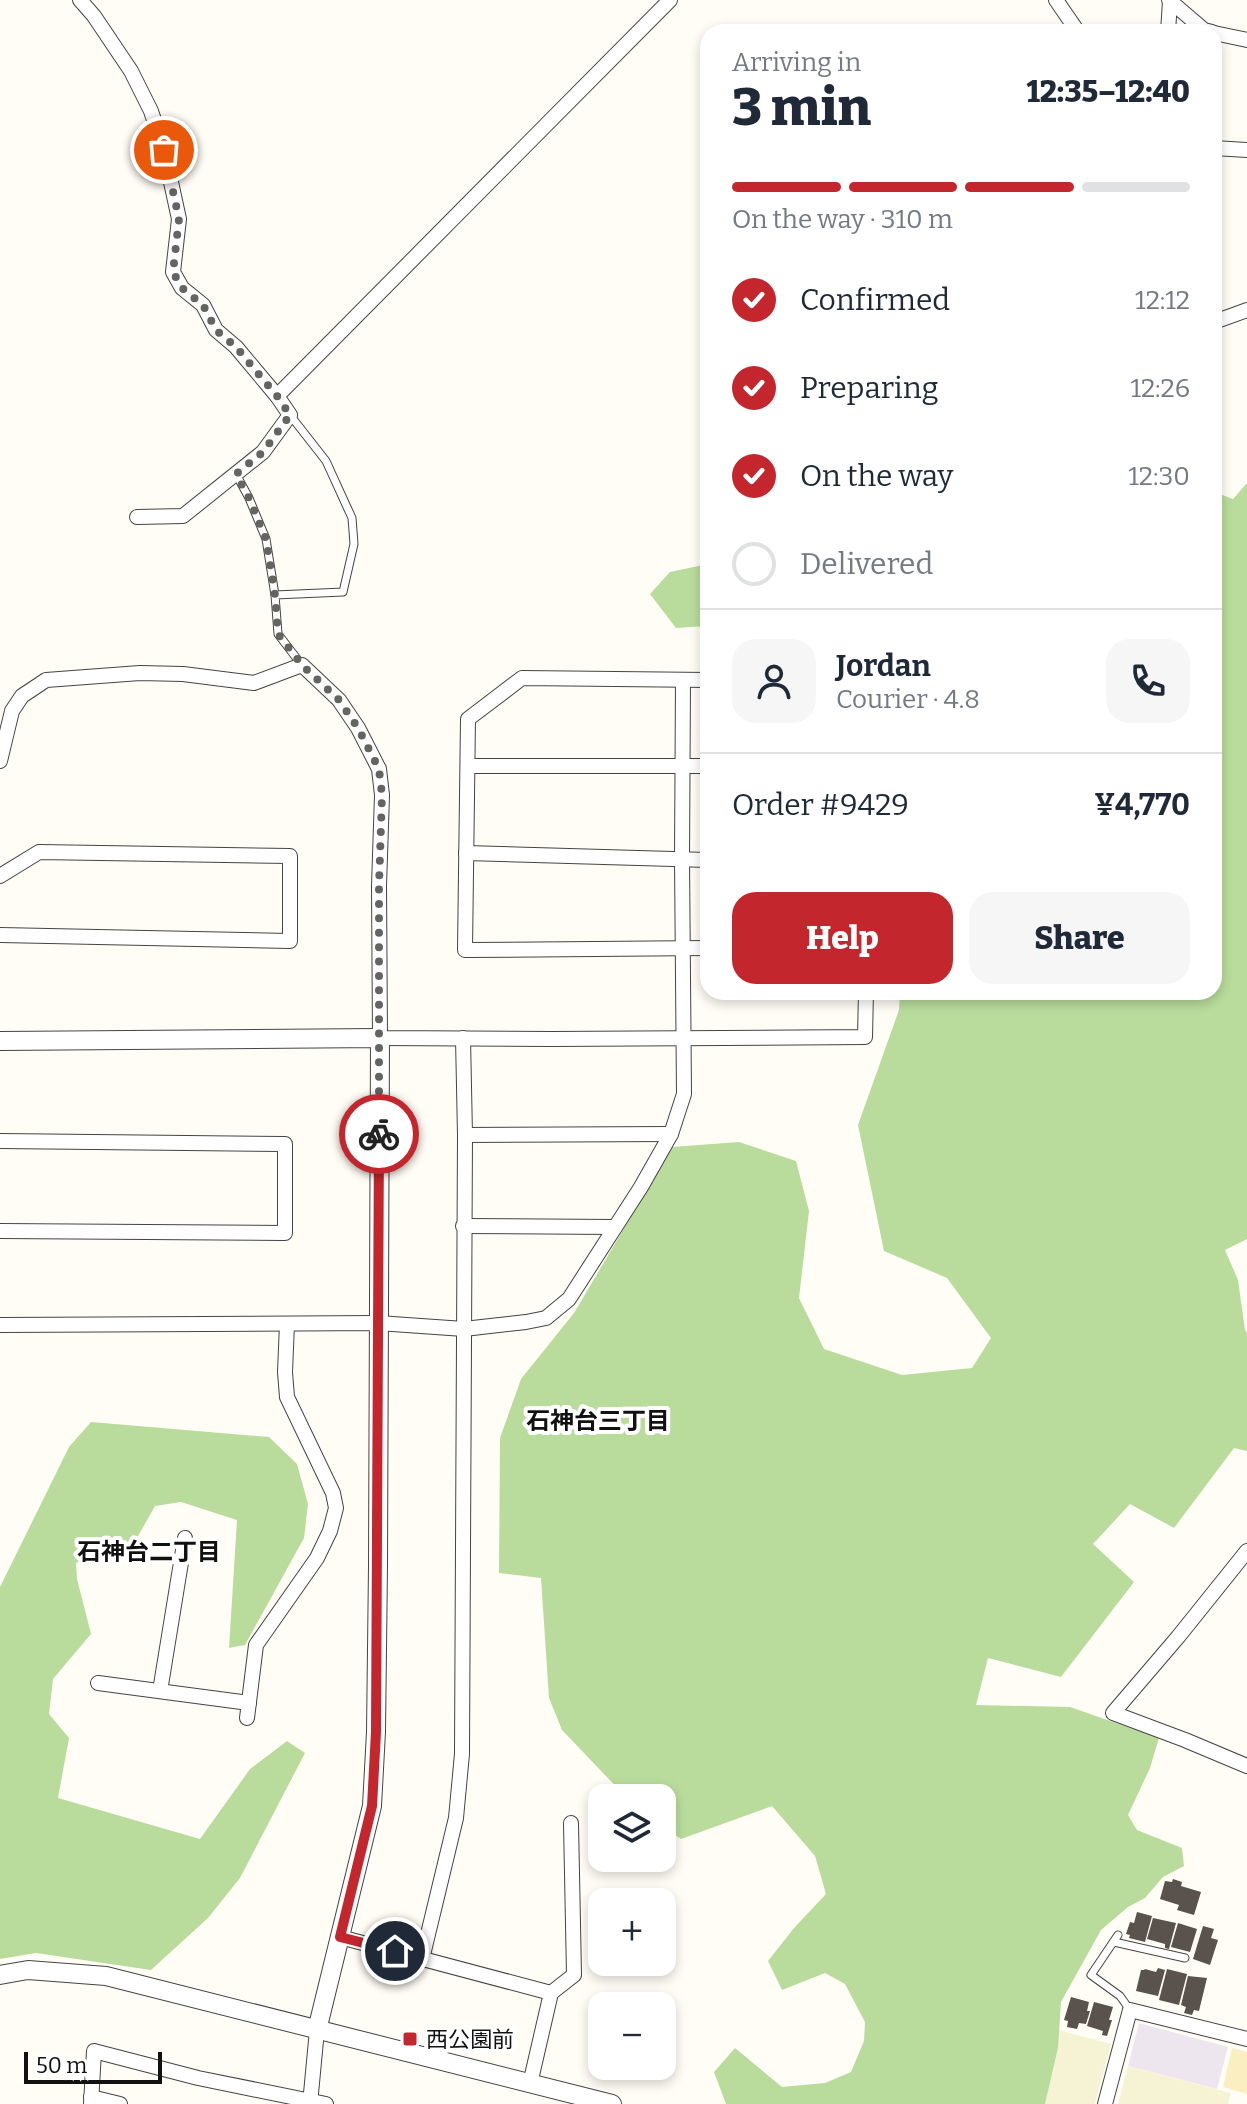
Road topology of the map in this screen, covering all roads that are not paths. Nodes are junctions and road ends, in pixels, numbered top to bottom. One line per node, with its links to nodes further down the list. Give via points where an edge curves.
1 (80, 0): 14 (street, via 131,71 164,150 179,219 173,272 182,288 203,305 216,330)
2 (670, 0): 14 (street)
3 (1056, 0): 5 (street)
4 (1170, 1): 6 (street); 7 (street)
5 (1072, 24)
6 (1169, 24)
7 (1197, 24)
8 (1222, 34): 9 (street)
9 (1247, 40)
10 (1222, 148): 11 (street)
11 (1247, 150)
12 (1247, 310): 13 (street)
13 (1222, 319)
14 (277, 396): 15 (street)
15 (290, 415): 16 (street, via 263,452); 18 (lane, via 326,461 352,518 354,544 343,592)
16 (236, 474): 17 (street, via 183,516); 18 (lane, via 266,539)
17 (137, 517)
18 (275, 595): 19 (lane, via 278,634)
19 (302, 665): 22 (street, via 254,683 140,673 46,680 22,696 12,711); 34 (street, via 339,700 379,769)
20 (683, 680): 21 (street); 23 (street, via 522,678 468,719); 24 (street)
21 (700, 680)
22 (0, 761)
23 (468, 766): 24 (street); 26 (street)
24 (682, 766): 25 (street); 27 (street)
25 (700, 766)
26 (466, 853): 27 (street); 32 (street, via 465,950)
27 (682, 860): 28 (street); 32 (street)
28 (700, 860)
29 (0, 876): 30 (street, via 39,852 290,856 290,941)
30 (0, 935)
31 (700, 948): 32 (street)
32 (684, 949): 36 (street)
33 (866, 1000): 36 (street, via 865,1037)
34 (380, 1038): 35 (street); 37 (street); 44 (street)
35 (463, 1038): 36 (street); 39 (street)
36 (684, 1039): 38 (street, via 684,1094)
37 (0, 1041)
38 (671, 1134): 39 (street); 42 (street)
39 (465, 1135): 41 (street)
40 (0, 1141): 43 (street, via 285,1144 285,1233)
41 (463, 1226): 42 (street); 47 (street)
42 (615, 1227): 47 (street, via 569,1299 546,1318)
43 (0, 1231)
44 (378, 1323): 45 (street); 47 (street); 54 (street, via 372,1806)
45 (287, 1324): 46 (street); 51 (street, via 287,1397 333,1493 336,1508 330,1531 256,1645 248,1710)
46 (0, 1325)
47 (464, 1329): 56 (street, via 462,1754 456,1818)
48 (185, 1538): 51 (street)
49 (1247, 1551): 52 (street, via 1113,1713)
50 (98, 1683): 51 (street)
51 (160, 1691)
52 (1247, 1766)
53 (571, 1823): 58 (street, via 574,1975)
54 (340, 1937): 56 (street); 60 (street)
55 (1185, 1958): 59 (lane, via 1116,1938 1091,1975)
56 (422, 1959): 58 (street)
57 (0, 1975): 60 (street, via 28,1970 106,1976)
58 (551, 1993): 62 (street)
59 (1130, 2010): 61 (street); 68 (street)
60 (317, 2030): 62 (street); 64 (street)
61 (1247, 2039)
62 (530, 2084): 67 (street)
63 (91, 2100): 64 (street, via 94,2051); 65 (street)
64 (309, 2102): 66 (street)
65 (120, 2104)
66 (326, 2104)
67 (612, 2104)
68 (1105, 2104)

